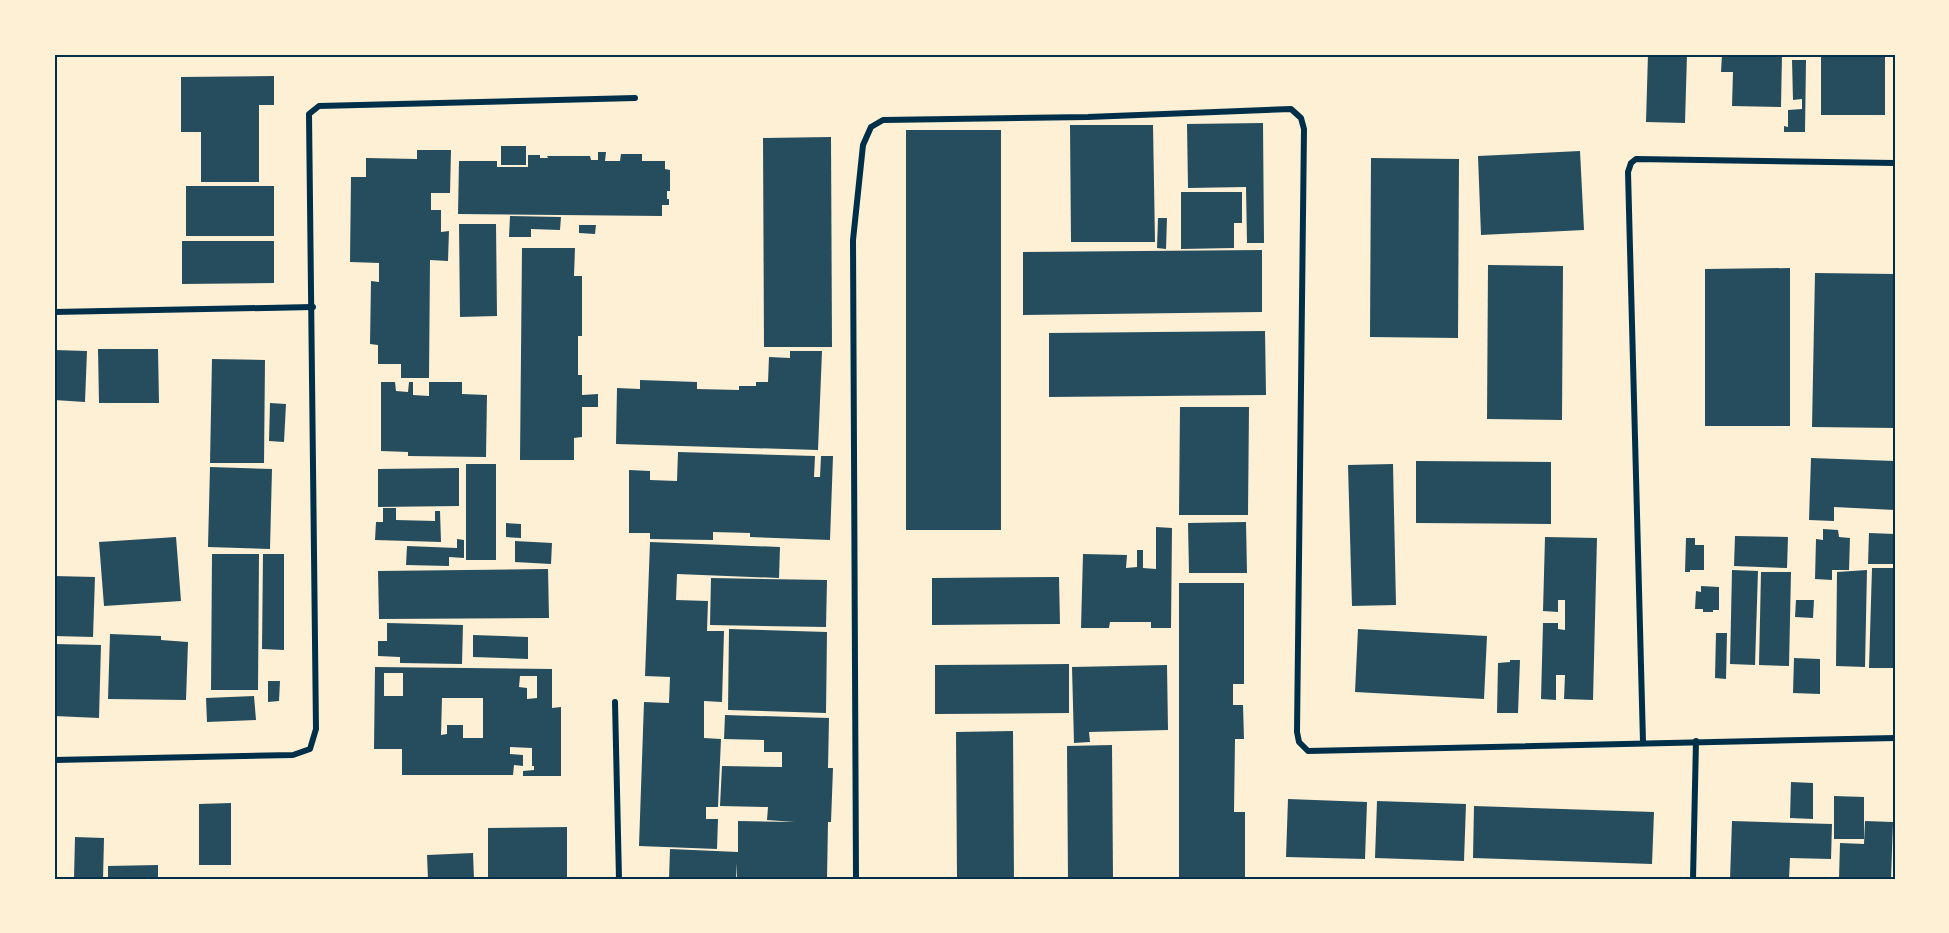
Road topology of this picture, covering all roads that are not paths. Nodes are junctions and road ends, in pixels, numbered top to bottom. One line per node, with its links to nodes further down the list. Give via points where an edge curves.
1 (635, 98): 3 (street, via 319,106 309,114)
2 (1895, 163): 8 (street, via 1636,159 1631,162 1628,172)
3 (313, 307): 4 (street); 9 (street, via 316,729 310,749 293,755)
4 (54, 312)
5 (615, 702): 10 (street)
6 (1895, 738): 7 (street)
7 (1696, 741): 8 (street); 12 (street)
8 (1643, 742): 11 (street, via 1308,751 1299,742 1304,129 1291,109 883,120 870,127 863,145 853,240)
9 (54, 760)
10 (619, 879)
11 (856, 879)
12 (1693, 879)

